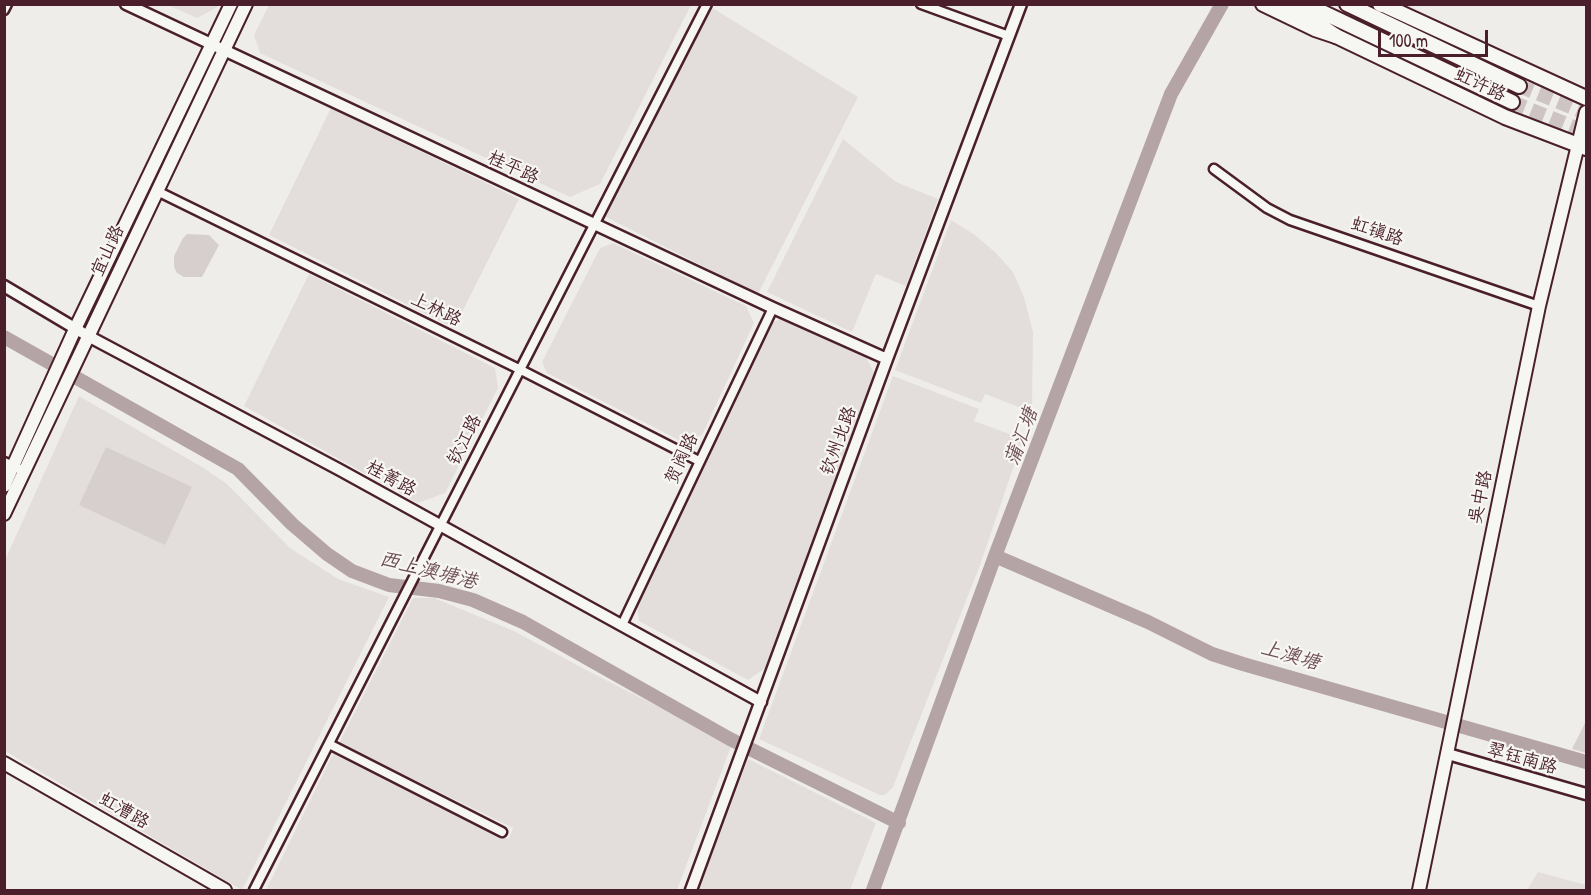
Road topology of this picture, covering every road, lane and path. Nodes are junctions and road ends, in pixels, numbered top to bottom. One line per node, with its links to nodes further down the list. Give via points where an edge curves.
1 (7, 4): 13 (street)
2 (126, 4): 16 (street, 桂平路)
3 (231, 4): 16 (main road, 宜山路)
4 (246, 4): 17 (main road, 宜山路)
5 (707, 4): 25 (street, 钦江路)
6 (921, 4): 14 (street)
7 (1021, 4): 14 (street, 钦州北路)
8 (1263, 4): 15 (main road, 虹许路)
9 (1280, 4): 15 (main road)
10 (1305, 4): 20 (main road)
11 (1347, 4): 18 (main road)
12 (1381, 5): 19 (main road, 虹许路)
13 (4, 10)
14 (1009, 36): 31 (street, 钦州北路)
15 (1335, 36): 22 (main road, 虹许路, via 1505,117)
16 (211, 45): 17 (street, 桂平路); 29 (main road, 宜山路)
17 (223, 50): 24 (main road, 宜山路); 25 (street, 桂平路)
18 (1519, 86)
19 (1587, 98)
20 (1512, 102)
21 (1587, 112): 22 (main road, 吴中路)
22 (1582, 146): 27 (main road, 吴中路)
23 (1214, 169): 27 (street, 虹镇路, via 1290,220)
24 (157, 191): 30 (main road, 宜山路); 32 (street, 上林路)
25 (593, 224): 28 (street, 桂平路); 32 (street, 钦江路)
26 (4, 286): 29 (street, 桂箐路)
27 (1539, 306): 41 (main road, 吴中路)
28 (773, 308): 31 (street, 桂平路); 33 (street, 贺阀路)
29 (76, 327): 30 (street, 桂箐路); 34 (main road, 宜山路)
30 (88, 336): 34 (main road, 宜山路, via 65,385); 37 (street, 桂箐路)
31 (887, 359): 39 (street, 钦州北路)
32 (519, 369): 33 (street, 上林路); 37 (street, 钦江路)
33 (699, 461): 38 (street, 贺阀路)
34 (14, 466): 35 (main road, 宜山路); 36 (main road, 宜山路)
35 (4, 486)
36 (4, 514)
37 (440, 525): 38 (street, 桂箐路); 40 (street, 钦江路)
38 (622, 625): 39 (street, 桂箐路)
39 (761, 702): 47 (street, 钦州北路)
40 (329, 744): 44 (street); 46 (street, 钦江路)
41 (1448, 754): 43 (street, 翠钰南路); 48 (main road, 吴中路)
42 (4, 763): 45 (main road, 虹漕路)
43 (1587, 794)
44 (502, 832)
45 (225, 891)
46 (254, 891)
47 (691, 891)
48 (1419, 891)

